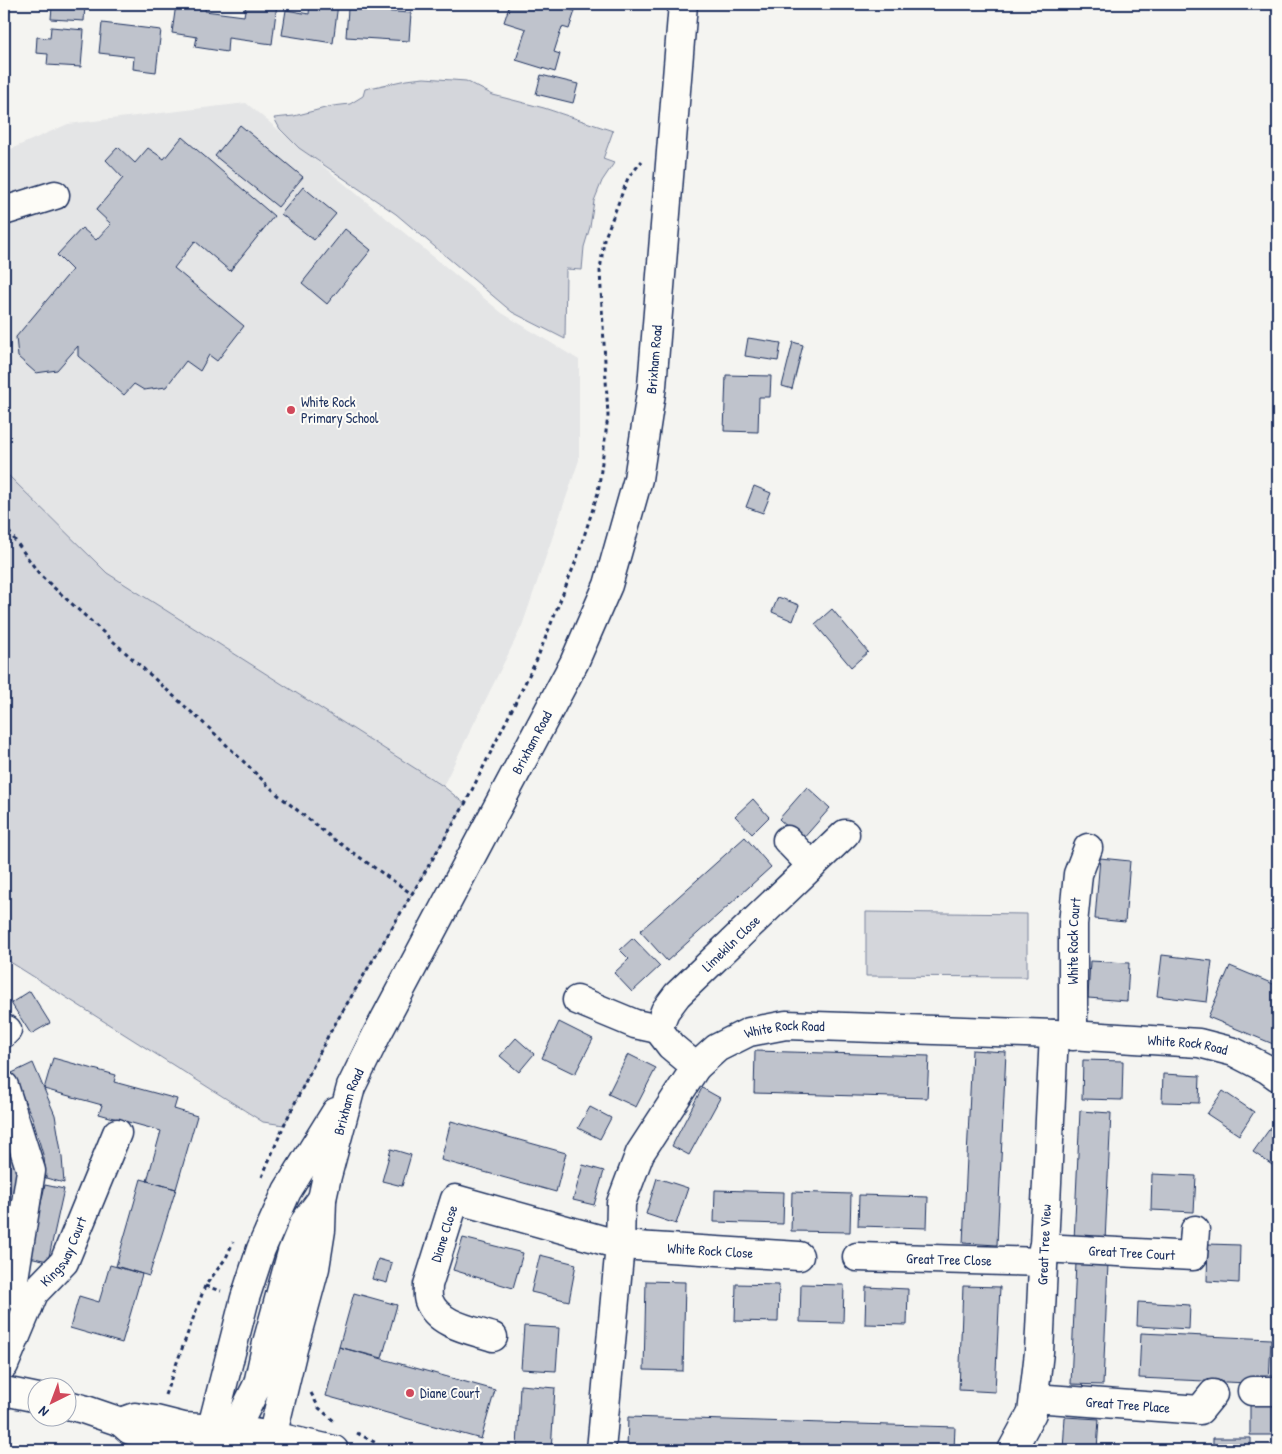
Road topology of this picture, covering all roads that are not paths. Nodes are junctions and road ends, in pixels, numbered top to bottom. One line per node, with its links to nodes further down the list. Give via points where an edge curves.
1 (683, 4): 14 (street, Brixham Road, via 652,386 638,479 608,585 574,663)
2 (55, 194): 3 (street)
3 (4, 211)
4 (846, 834): 7 (street, Limekiln Close)
5 (787, 840): 7 (street)
6 (1088, 848): 10 (street, White Rock Court, via 1078,874)
7 (812, 866): 9 (street, Limekiln Close, via 677,995 665,1011)
8 (577, 1000): 9 (street, via 635,1024)
9 (658, 1029): 11 (street, via 671,1046)
10 (1064, 1035): 11 (street, White Rock Road, via 786,1024 749,1032 717,1048); 12 (street, White Rock Road, via 1199,1043 1234,1052); 19 (street, Great Tree View)
11 (696, 1067): 18 (street, White Rock Road, via 640,1153 621,1203)
12 (1278, 1077)
13 (4, 1086): 22 (street, via 31,1171 13,1285)
14 (351, 1087): 16 (street, Brixham Road); 31 (street, via 287,1191 261,1249 245,1298)
15 (117, 1133): 22 (street, Kingsway Court, via 64,1262 34,1293)
16 (322, 1200): 31 (street, via 304,1222 292,1252 258,1384); 32 (street, Brixham Road, via 315,1268)
17 (1195, 1230): 19 (street, Great Tree Court, via 1193,1256)
18 (620, 1246): 20 (street, White Rock Close); 23 (street, Diane Close, via 455,1199 428,1285 428,1299 433,1310 444,1319); 35 (street, White Rock Road)
19 (1043, 1255): 21 (street, Great Tree Close); 28 (street, Great Tree View)
20 (799, 1256)
21 (857, 1257)
22 (28, 1307): 24 (street, Kingsway Court)
23 (493, 1337)
24 (4, 1365)
25 (4, 1391): 27 (street)
26 (1213, 1394): 28 (street, Great Tree Place, via 1200,1410)
27 (28, 1396)
28 (1034, 1398): 36 (street, Great Tree View, via 1032,1413)
29 (78, 1408): 30 (street)
30 (121, 1422): 31 (street, via 135,1417 156,1420); 33 (street, via 130,1430 152,1436)
31 (223, 1442): 32 (street)
32 (271, 1443): 34 (street)
33 (179, 1450)
34 (334, 1450)
35 (601, 1450)
36 (1012, 1450)

